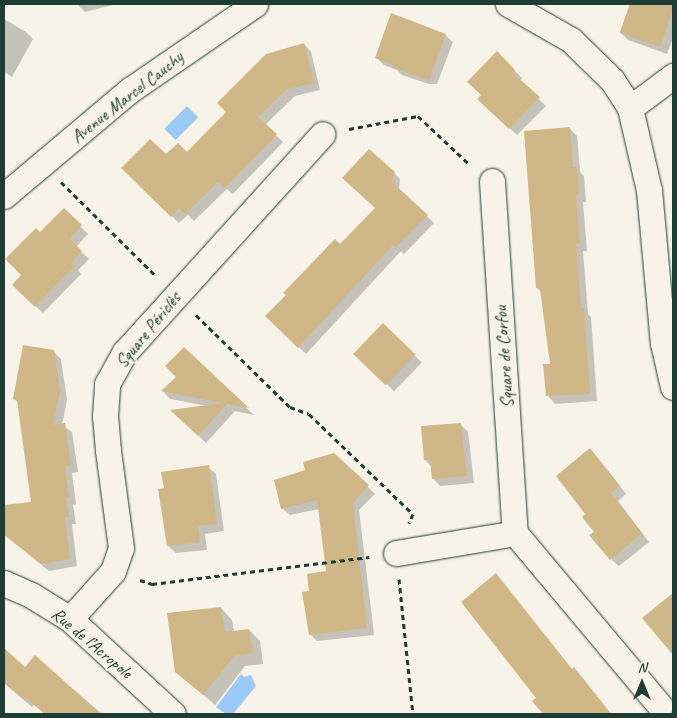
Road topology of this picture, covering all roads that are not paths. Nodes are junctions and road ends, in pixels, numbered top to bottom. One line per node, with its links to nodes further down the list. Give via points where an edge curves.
1 (255, 4): 7 (street, Avenue Marcel Cauchy, via 130,90)
2 (508, 4): 4 (street, via 571,40 612,80)
3 (673, 76): 4 (street)
4 (630, 108): 8 (street, via 649,190 663,343)
5 (323, 134): 12 (street, Square Périclès, via 125,352 107,384 105,416 121,548 113,572)
6 (492, 182): 9 (street, Square de Corfou)
7 (4, 196)
8 (673, 387)
9 (515, 533): 10 (street); 13 (street)
10 (396, 553)
11 (4, 583): 12 (street, Rue de l’Acropole)
12 (70, 619): 14 (street, Rue de l’Acropole)
13 (661, 706)
14 (173, 714)

